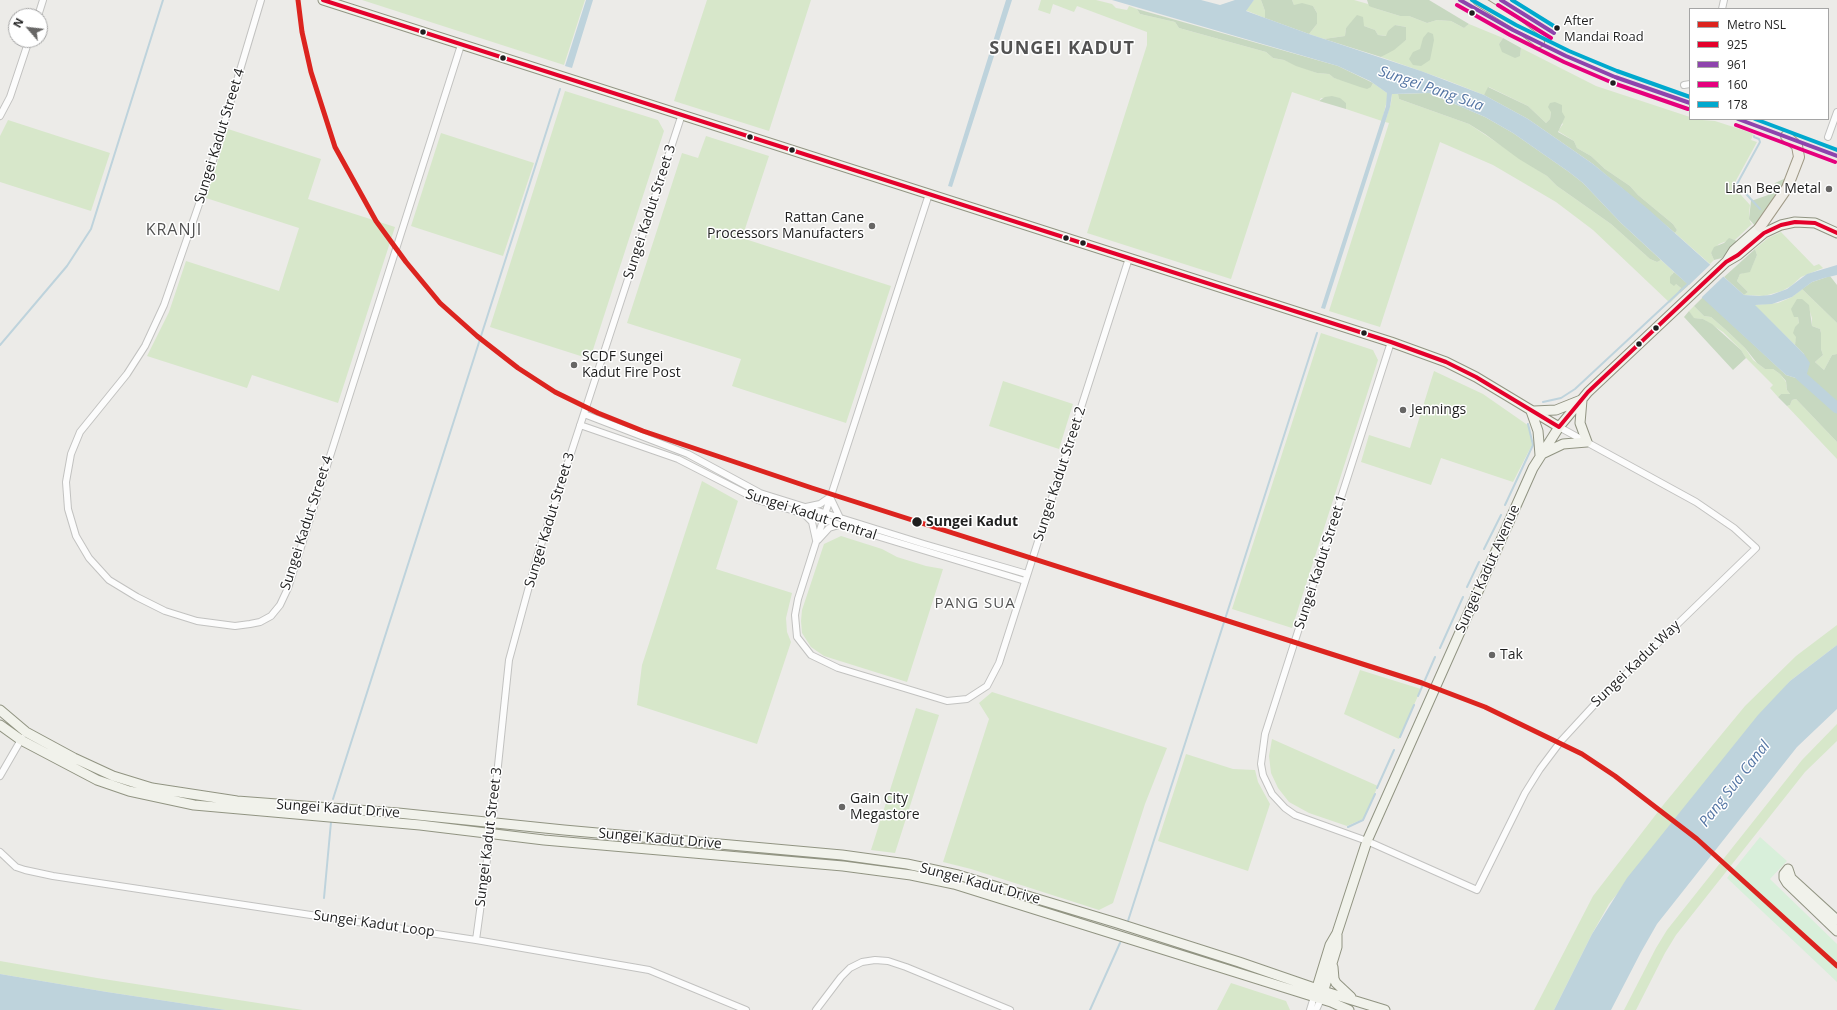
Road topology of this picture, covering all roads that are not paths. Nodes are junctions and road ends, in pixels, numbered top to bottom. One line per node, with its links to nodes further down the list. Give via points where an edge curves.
1 (261, 0): 5 (street, Sungei Kadut Street 4, via 206,184 164,304 145,346 127,374 80,432 71,454 66,482 68,510 76,536 89,558 109,580 165,611 197,621 235,626 260,622 271,616 286,593)
2 (323, 0): 5 (main road)
3 (1478, 0): 4 (main road)
4 (1539, 42)
5 (461, 45): 8 (main road)
6 (27, 48): 9 (street, via 10,97)
7 (1837, 112): 11 (street)
8 (682, 114): 12 (main road); 20 (street, Sungei Kadut Street 3)
9 (0, 116)
10 (1786, 136): 13 (main road, via 1797,146 1799,157 1786,188)
11 (1828, 137)
12 (929, 194): 15 (main road); 25 (street, Sungei Kadut Street 2)
13 (1760, 227): 16 (main road, Sungei Kadut Avenue, via 1734,250)
14 (1837, 233): 16 (main road, Sungei Kadut Avenue, via 1815,223 1795,222 1781,225 1764,233)
15 (1129, 258): 17 (main road); 32 (street, Sungei Kadut Street 2)
16 (1724, 265): 18 (main road, Sungei Kadut Avenue)
17 (1391, 342): 19 (main road, via 1446,362 1476,377); 40 (street, Sungei Kadut Street 1, via 1265,734 1261,764 1272,794 1285,808 1296,815)
18 (1583, 399): 19 (main road, via 1556,410); 22 (main road, Sungei Kadut Avenue); 23 (main road, via 1580,422)
19 (1530, 411): 22 (main road); 24 (main road, via 1538,431)
20 (584, 414): 21 (street, Sungei Kadut Street 3); 26 (street, Sungei Kadut Central, via 688,454 760,493)
21 (580, 425): 28 (street, Sungei Kadut Central, via 678,459 753,497); 39 (street, Sungei Kadut Street 3, via 537,557 509,660)
22 (1559, 427): 23 (street, Sungei Kadut Way); 24 (main road, Sungei Kadut Avenue)
23 (1587, 442): 24 (main road, via 1563,444); 40 (street, Sungei Kadut Way, via 1696,502 1734,528 1756,548 1595,704 1561,741 1525,793 1476,890)
24 (1540, 456): 40 (main road, Sungei Kadut Avenue)
25 (830, 497): 26 (street, via 820,504); 27 (street, Sungei Kadut Street 2); 30 (street)
26 (806, 507): 27 (street, Sungei Kadut Central)
27 (825, 514): 29 (street, Sungei Kadut Street 2); 30 (street, Sungei Kadut Central)
28 (804, 515): 29 (street, Sungei Kadut Central); 31 (street, via 812,522)
29 (823, 520): 30 (street, Sungei Kadut Central); 31 (street, Sungei Kadut Street 2)
30 (839, 521): 31 (street, via 828,528); 32 (street, Sungei Kadut Central); 33 (street, Sungei Kadut Central)
31 (817, 541): 33 (street, Sungei Kadut Street 2, via 795,615 797,637 811,655 838,668 947,701 967,699 987,686 998,663)
32 (1027, 574): 33 (street, Sungei Kadut Street 2)
33 (1025, 581)
34 (0, 710): 36 (main road, Sungei Kadut Drive)
35 (0, 724): 37 (main road, Sungei Kadut Drive)
36 (26, 732): 37 (street); 39 (main road, Sungei Kadut Drive, via 113,776 152,788 237,801 398,813)
37 (21, 740): 38 (street); 39 (main road, Sungei Kadut Drive, via 97,780 129,791 177,802 246,811)
38 (0, 776)
39 (491, 828): 45 (street, Sungei Kadut Street 3); 47 (main road, Sungei Kadut Drive, via 842,855 907,864 958,875); 48 (main road, Sungei Kadut Drive, via 624,847 843,866 911,875 954,884)
40 (1367, 841): 44 (main road, Sungei Kadut Avenue)
41 (0, 852): 45 (street, Sungei Kadut Loop, via 16,867 53,876)
42 (1837, 920): 43 (main road, via 1791,878 1788,868 1785,871 1784,878 1787,883)
43 (1837, 931)
44 (1337, 933): 46 (main road, Sungei Kadut Avenue); 49 (main road, Sungei Kadut Avenue, via 1330,945)
45 (476, 940): 51 (street, Sungei Kadut Loop, via 649,970)
46 (1334, 957): 49 (main road, Sungei Kadut Avenue); 50 (main road, via 1334,979 1340,989)
47 (1239, 962): 48 (main road, via 1246,966); 49 (main road, Sungei Kadut Drive)
48 (1247, 976): 49 (main road, Sungei Kadut Drive)
49 (1319, 994): 50 (main road); 54 (street); 55 (street); 56 (main road)
50 (1354, 999): 57 (main road)
51 (746, 1010)
52 (816, 1010): 53 (street, via 840,977 850,968 862,962 875,960 906,967)
53 (1010, 1010)
54 (1310, 1010)
55 (1316, 1010)
56 (1349, 1010)
57 (1385, 1010)

